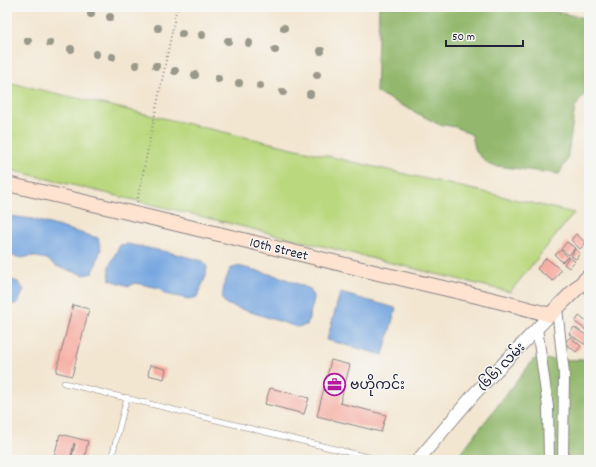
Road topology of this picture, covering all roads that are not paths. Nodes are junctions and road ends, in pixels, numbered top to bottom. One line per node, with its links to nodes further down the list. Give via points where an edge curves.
1 (7, 184): 3 (main road, 10th Street, via 398,278)
2 (589, 276): 3 (main road, (၆၆) လမ်း)
3 (553, 312): 4 (street, (၆၆) လမ်း); 11 (street, via 564,374)
4 (537, 328): 9 (street, (၆၆) လမ်း, via 474,393); 10 (street, via 548,407)
5 (64, 382): 6 (lane, via 72,386)
6 (127, 397): 7 (lane); 8 (lane)
7 (110, 460)
8 (380, 460)
9 (418, 460)
10 (549, 460)
11 (563, 460)

